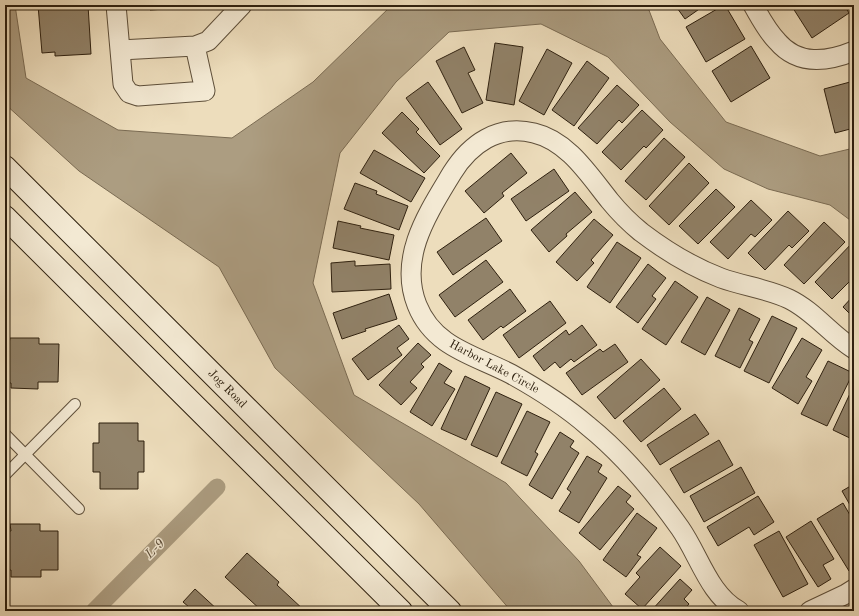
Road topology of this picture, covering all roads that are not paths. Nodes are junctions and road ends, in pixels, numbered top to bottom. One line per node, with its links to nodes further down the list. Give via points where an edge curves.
1 (116, 5): 5 (street)
2 (241, 5): 4 (street, via 208,41)
3 (753, 5): 6 (street, via 777,42 795,55 828,60)
4 (195, 46): 5 (street); 5 (street, via 206,91 138,96 129,93 123,84)
5 (120, 50)
6 (854, 51)
7 (5, 167): 9 (main road, Jog Road)
8 (5, 217): 10 (main road)
9 (98, 260): 10 (main road); 19 (main road, Jog Road)
10 (74, 285): 18 (main road)
11 (854, 349): 20 (street, Harbor Lake Circle, via 798,304 699,269 668,251 638,229 612,204 565,149 550,139 533,133 521,131 497,134 486,138 468,151 435,201 422,228 413,250 410,272 413,295 428,325 454,348 510,374 550,398 588,426 623,458 654,493 682,531 717,593)
12 (75, 404): 14 (lane)
13 (5, 434): 14 (lane)
14 (26, 453): 15 (lane); 16 (lane)
15 (5, 475)
16 (80, 509)
17 (854, 588): 21 (street)
18 (401, 611)
19 (450, 611)
20 (739, 611)
21 (810, 611)

